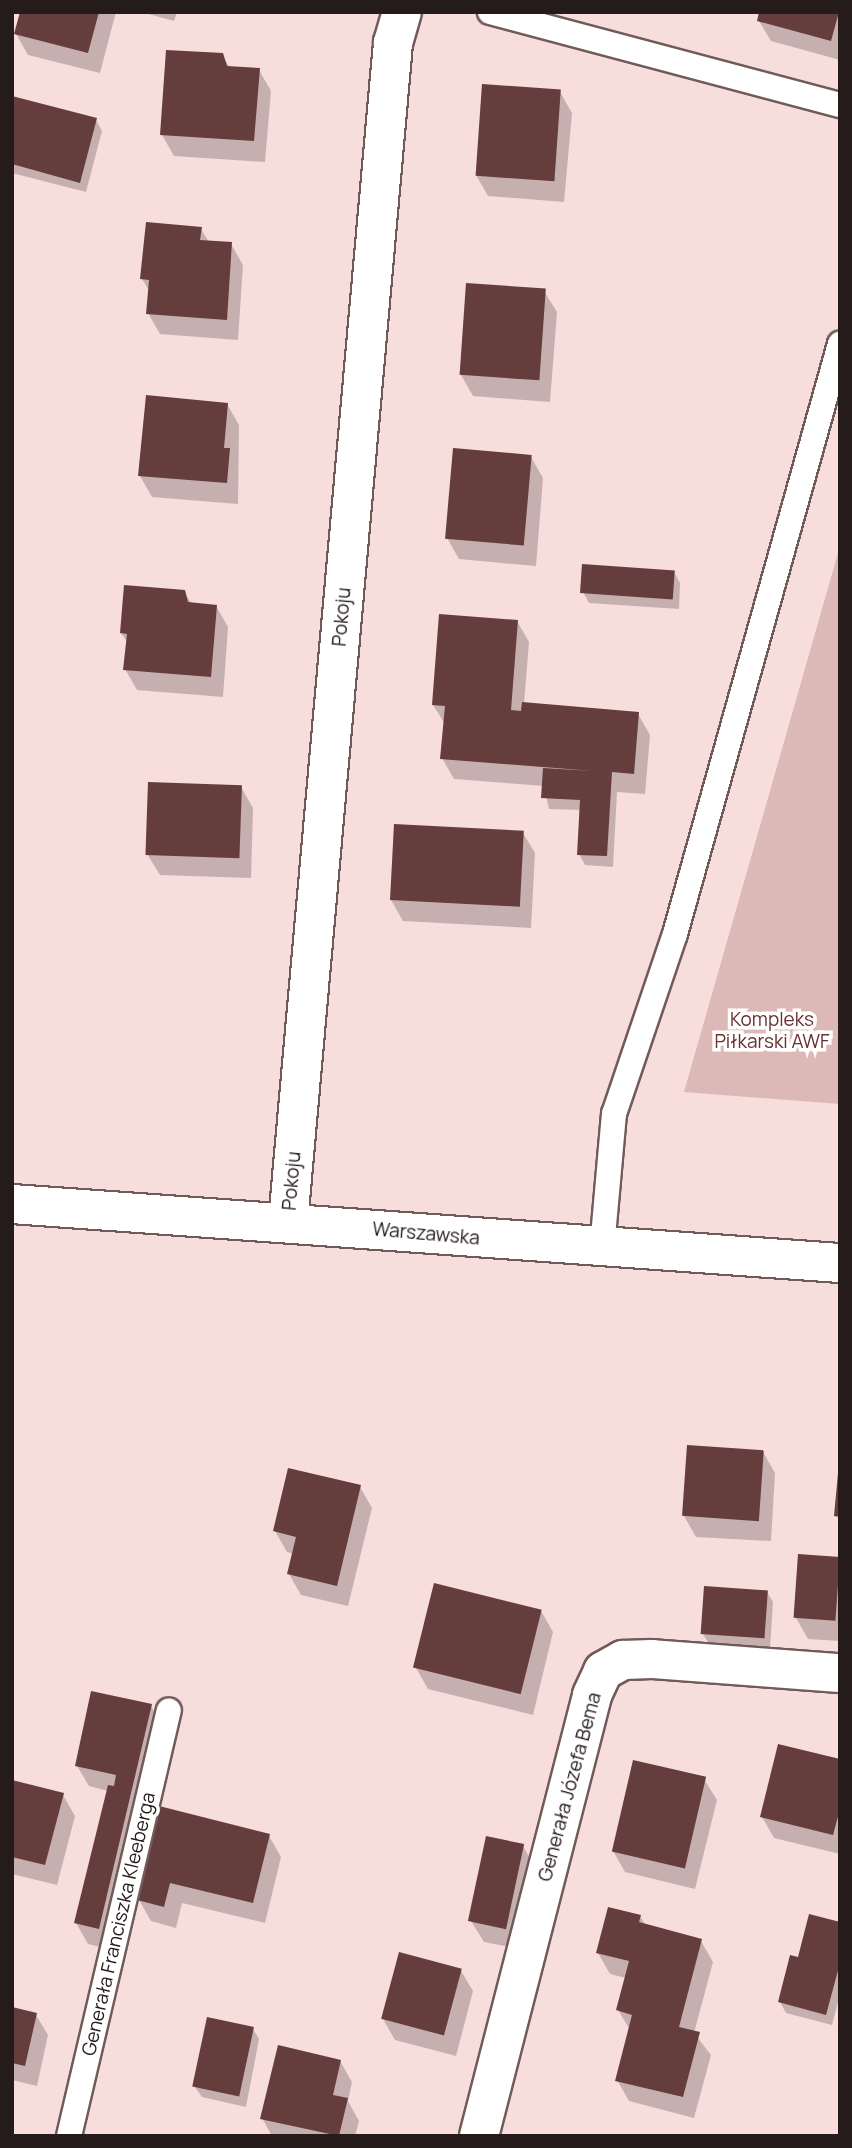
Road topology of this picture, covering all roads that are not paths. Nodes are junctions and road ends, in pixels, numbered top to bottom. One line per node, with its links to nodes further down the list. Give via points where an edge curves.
1 (402, 12): 6 (street, Pokoju, via 393,43)
2 (490, 12): 3 (lane)
3 (840, 105)
4 (840, 344): 7 (lane, via 675,934 614,1114)
5 (12, 1204): 6 (street, Warszawska)
6 (288, 1222): 7 (street, Warszawska)
7 (602, 1248): 8 (street, Warszawska)
8 (840, 1263)
9 (840, 1673): 12 (street, Generała Józefa Bema, via 652,1658 623,1660 603,1671 592,1695)
10 (169, 1711): 11 (lane, Generała Franciszka Kleeberga)
11 (68, 2136)
12 (479, 2136)

